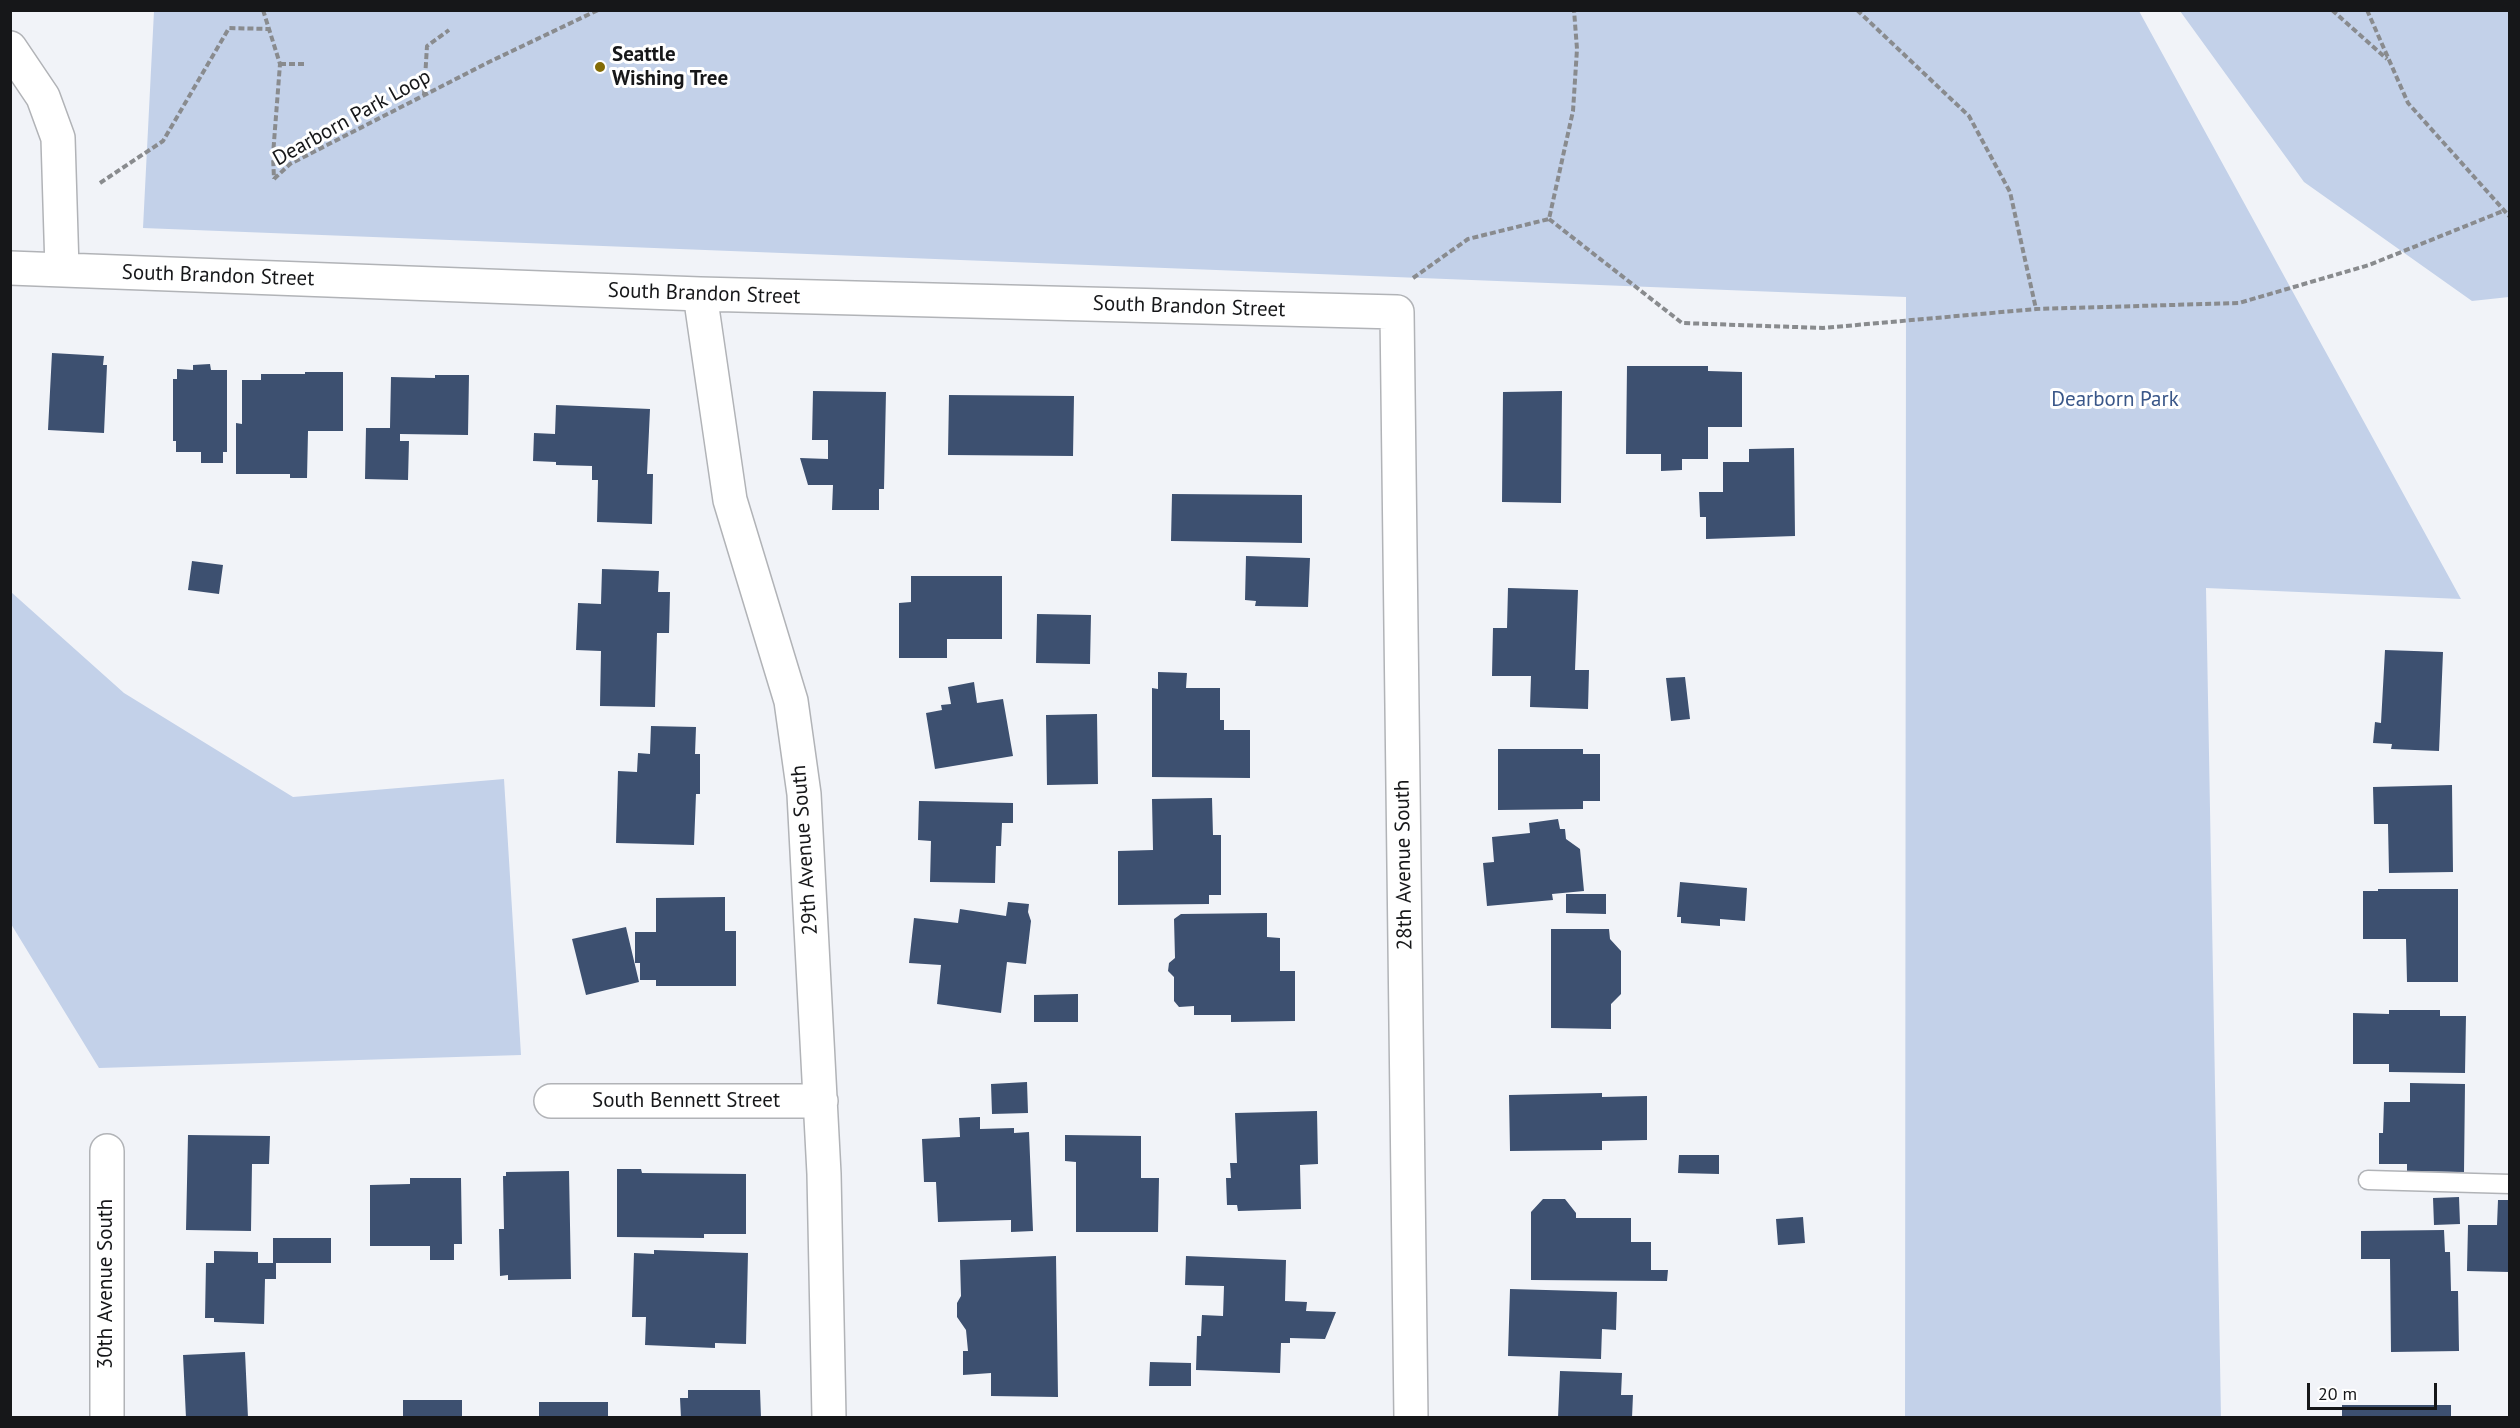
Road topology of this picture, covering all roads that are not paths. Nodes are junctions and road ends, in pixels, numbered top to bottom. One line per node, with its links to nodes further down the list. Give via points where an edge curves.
1 (10, 48): 3 (street, via 43,97 58,138)
2 (10, 268): 3 (street, South Brandon Street)
3 (62, 269): 4 (street, South Brandon Street)
4 (700, 294): 5 (street, South Brandon Street); 7 (street, 29th Avenue South, via 730,500 791,701 804,794)
5 (1397, 312): 13 (street, 28th Avenue South)
6 (551, 1101): 7 (street, South Bennett Street)
7 (821, 1101): 12 (street, 29th Avenue South)
8 (107, 1151): 11 (street, 30th Avenue South)
9 (2368, 1180): 10 (lane)
10 (2510, 1184)
11 (107, 1418)
12 (829, 1418)
13 (1411, 1418)

